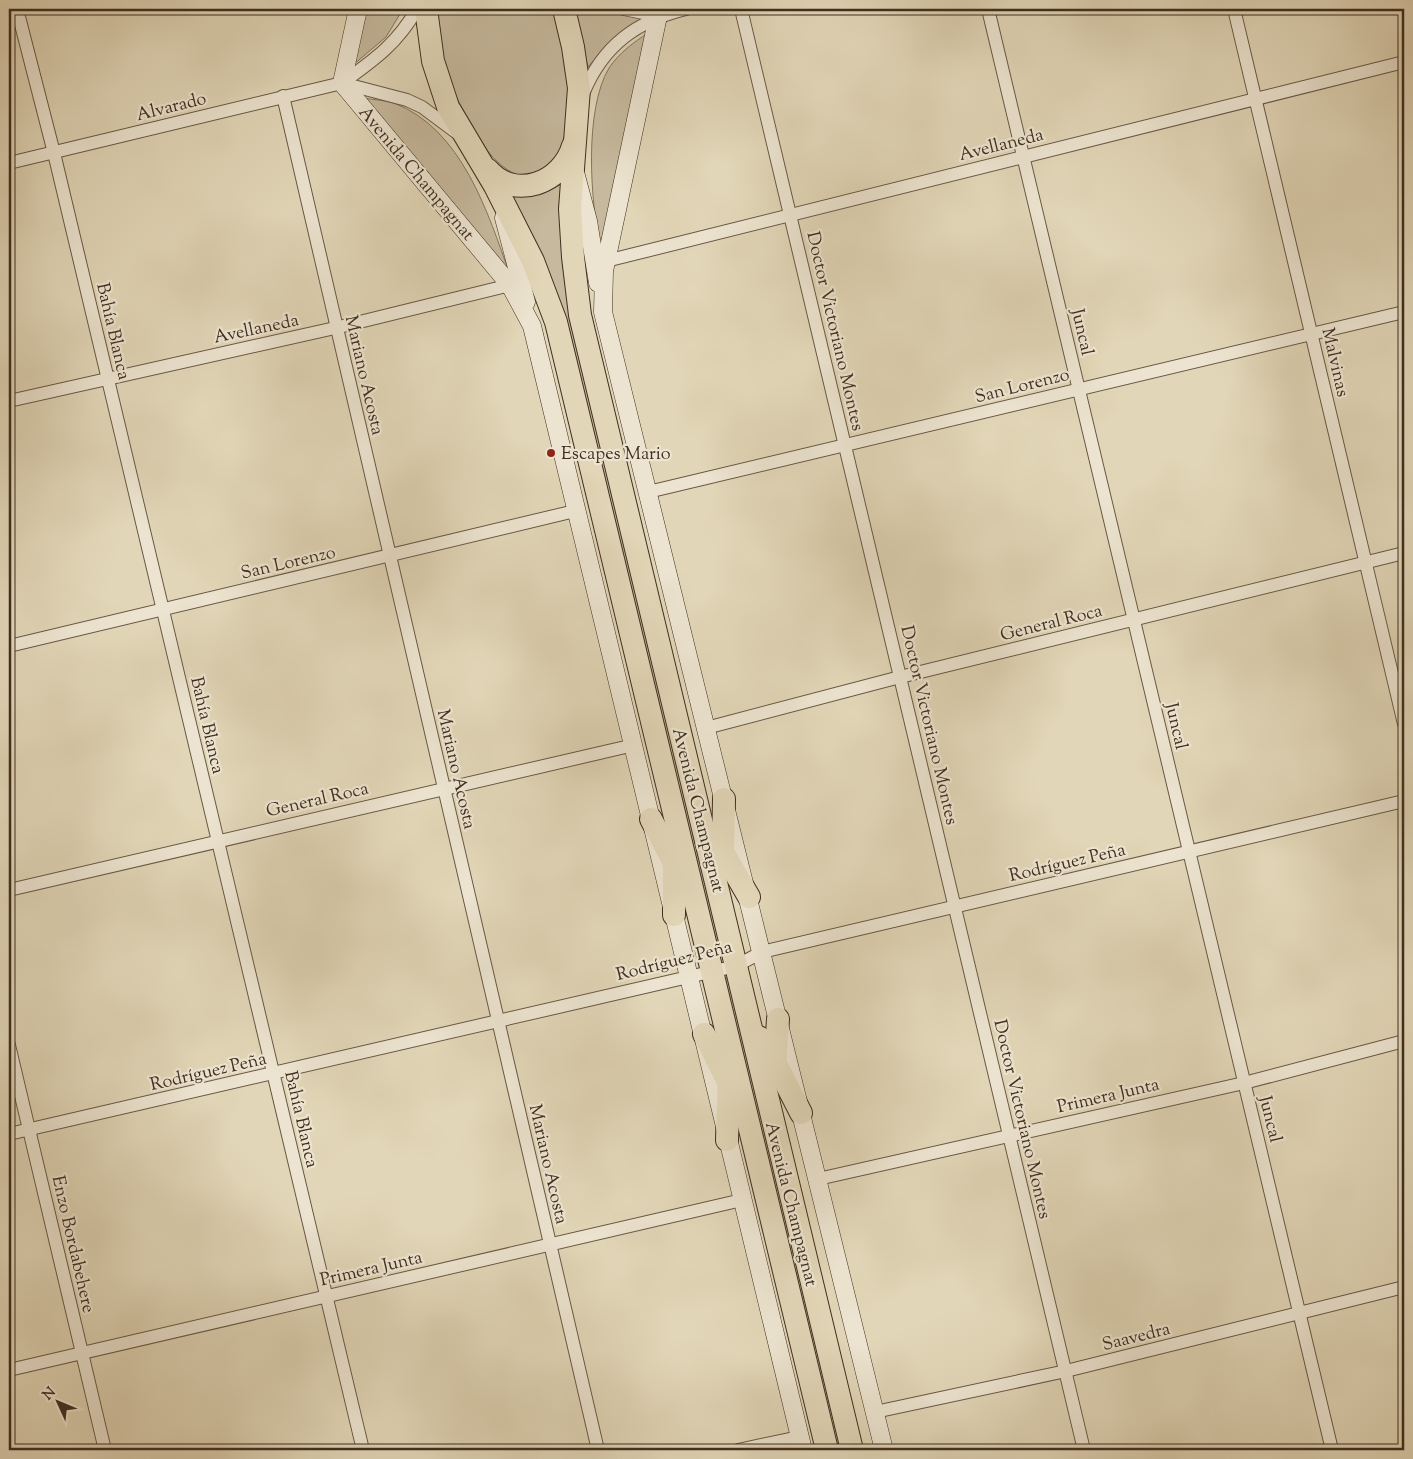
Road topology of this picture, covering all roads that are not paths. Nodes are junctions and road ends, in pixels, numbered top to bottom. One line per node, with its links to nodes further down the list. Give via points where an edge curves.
1 (17, 9): 17 (street, Bahía Blanca)
2 (358, 9): 13 (street)
3 (417, 9): 13 (street, Alvarado, via 387,50)
4 (426, 9): 18 (highway, Avenida Champagnat, via 440,83 453,116)
5 (564, 9): 16 (highway, Avenida Champagnat, via 577,68)
6 (624, 9): 11 (street)
7 (686, 9): 11 (street)
8 (741, 9): 23 (street, Doctor Victoriano Montes)
9 (988, 9): 19 (street, Juncal)
10 (1234, 9): 15 (street, Malvinas)
11 (656, 12): 16 (street, via 603,59 588,82); 24 (street, Avenida Champagnat)
12 (1404, 62): 15 (street, Avellaneda)
13 (342, 83): 14 (street, Alvarado); 18 (street, Alvarado, via 391,95 422,107 449,126); 25 (street, Avenida Champagnat)
14 (282, 96): 17 (street, Alvarado); 29 (street, Mariano Acosta)
15 (1255, 99): 19 (street, Avellaneda); 30 (street, Malvinas)
16 (578, 119): 18 (highway, via 572,149 562,167 534,185 521,187 502,182); 21 (highway, Avenida Champagnat)
17 (54, 153): 20 (street, Alvarado); 31 (street, Bahía Blanca)
18 (478, 157): 22 (highway, Avenida Champagnat)
19 (1023, 157): 23 (street, Avellaneda); 32 (street, Juncal)
20 (9, 163)
21 (573, 166): 26 (street, Avenida Champagnat, via 588,221); 50 (highway, Avenida Champagnat, via 571,234 580,315)
22 (495, 186): 28 (street, Avenida Champagnat); 51 (highway, Avenida Champagnat, via 533,261 556,322)
23 (790, 215): 24 (street, Avellaneda); 34 (street, Doctor Victoriano Montes)
24 (606, 261): 26 (street, Avenida Champagnat)
25 (510, 285): 28 (street, Avenida Champagnat); 29 (street, Avellaneda)
26 (603, 312): 35 (street, Avenida Champagnat)
27 (1404, 312): 30 (street, San Lorenzo)
28 (532, 326): 36 (street, Avenida Champagnat)
29 (335, 328): 31 (street, Avellaneda); 38 (street, Mariano Acosta)
30 (1311, 334): 32 (street, San Lorenzo); 39 (street, Malvinas)
31 (107, 378): 33 (street, Avellaneda); 40 (street, Bahía Blanca)
32 (1078, 389): 34 (street, San Lorenzo); 41 (street, Juncal)
33 (9, 401)
34 (845, 446): 35 (street, San Lorenzo); 43 (street, Doctor Victoriano Montes)
35 (648, 492): 45 (street, Avenida Champagnat)
36 (575, 511): 38 (street, San Lorenzo); 46 (street, Avenida Champagnat)
37 (1404, 553): 39 (street, General Roca)
38 (390, 556): 40 (street, San Lorenzo); 47 (street, Mariano Acosta)
39 (1366, 563): 41 (street, General Roca); 44 (street, Malvinas)
40 (163, 610): 42 (street, San Lorenzo); 53 (street, Bahía Blanca)
41 (1133, 620): 43 (street, General Roca); 54 (street, Juncal)
42 (9, 646)
43 (900, 677): 45 (street, General Roca); 60 (street, Doctor Victoriano Montes)
44 (1404, 724)
45 (706, 728): 48 (street, Avenida Champagnat)
46 (634, 745): 47 (street, General Roca); 52 (street, Avenida Champagnat)
47 (444, 788): 53 (street, General Roca); 68 (street, Mariano Acosta)
48 (724, 799): 55 (highway); 58 (street, Avenida Champagnat)
49 (1404, 801): 54 (street, Rodríguez Peña)
50 (697, 806): 55 (highway); 59 (highway, Avenida Champagnat)
51 (674, 811): 56 (highway); 61 (highway, Avenida Champagnat)
52 (651, 819): 56 (highway); 62 (street, Avenida Champagnat)
53 (218, 840): 57 (street, General Roca); 75 (street, Bahía Blanca)
54 (1189, 851): 60 (street, Rodríguez Peña); 76 (street, Juncal)
55 (723, 852): 58 (highway); 59 (highway)
56 (674, 861): 61 (highway); 62 (highway)
57 (9, 890)
58 (749, 897): 63 (street, Avenida Champagnat)
59 (721, 903): 64 (highway, Avenida Champagnat)
60 (955, 906): 63 (street, Rodríguez Peña); 83 (street, Doctor Victoriano Montes)
61 (696, 908): 65 (highway, Avenida Champagnat)
62 (674, 915): 66 (street, Avenida Champagnat)
63 (762, 952): 64 (street, Rodríguez Peña); 67 (street, Avenida Champagnat)
64 (736, 966): 65 (street, Rodríguez Peña); 69 (highway, Avenida Champagnat)
65 (712, 971): 66 (street, Rodríguez Peña); 70 (highway, Avenida Champagnat)
66 (689, 976): 68 (street, Rodríguez Peña); 71 (street, Avenida Champagnat)
67 (778, 1019): 74 (highway); 78 (street, Avenida Champagnat)
68 (498, 1020): 75 (street, Rodríguez Peña); 87 (street, Mariano Acosta)
69 (750, 1024): 74 (highway); 79 (highway, Avenida Champagnat)
70 (726, 1030): 77 (highway); 80 (highway, Avenida Champagnat)
71 (704, 1034): 77 (highway); 84 (street, Avenida Champagnat)
72 (1404, 1041): 76 (street, Primera Junta)
73 (9, 1045): 81 (street, Enzo Bordabehere)
74 (776, 1064): 78 (highway); 79 (highway)
75 (273, 1074): 81 (street, Rodríguez Peña); 89 (street, Bahía Blanca)
76 (1244, 1082): 83 (street, Primera Junta); 90 (street, Juncal)
77 (729, 1083): 80 (highway); 84 (highway)
78 (801, 1112): 85 (street, Avenida Champagnat)
79 (771, 1116): 101 (highway, Avenida Champagnat)
80 (748, 1124): 100 (highway, Avenida Champagnat)
81 (29, 1129): 82 (street, Rodríguez Peña); 91 (street, Enzo Bordabehere)
82 (9, 1134)
83 (1009, 1136): 85 (street, Primera Junta); 93 (street, Doctor Victoriano Montes)
84 (727, 1140): 86 (street, Avenida Champagnat)
85 (818, 1179): 94 (street, Avenida Champagnat)
86 (742, 1200): 87 (street, Primera Junta); 95 (street, Avenida Champagnat)
87 (550, 1244): 89 (street, Primera Junta); 98 (street, Mariano Acosta)
88 (1404, 1287): 90 (street, Saavedra)
89 (326, 1296): 91 (street, Primera Junta); 97 (street, Bahía Blanca)
90 (1300, 1313): 93 (street, Saavedra); 104 (street, Juncal)
91 (82, 1353): 92 (street, Primera Junta); 96 (street, Enzo Bordabehere)
92 (9, 1370)
93 (1066, 1371): 94 (street, Saavedra); 103 (street, Doctor Victoriano Montes)
94 (875, 1412): 102 (street, Avenida Champagnat)
95 (801, 1443): 99 (street)
96 (105, 1450)
97 (363, 1450)
98 (598, 1450)
99 (738, 1450)
100 (827, 1450)
101 (852, 1450)
102 (884, 1450)
103 (1084, 1450)
104 (1332, 1450)

